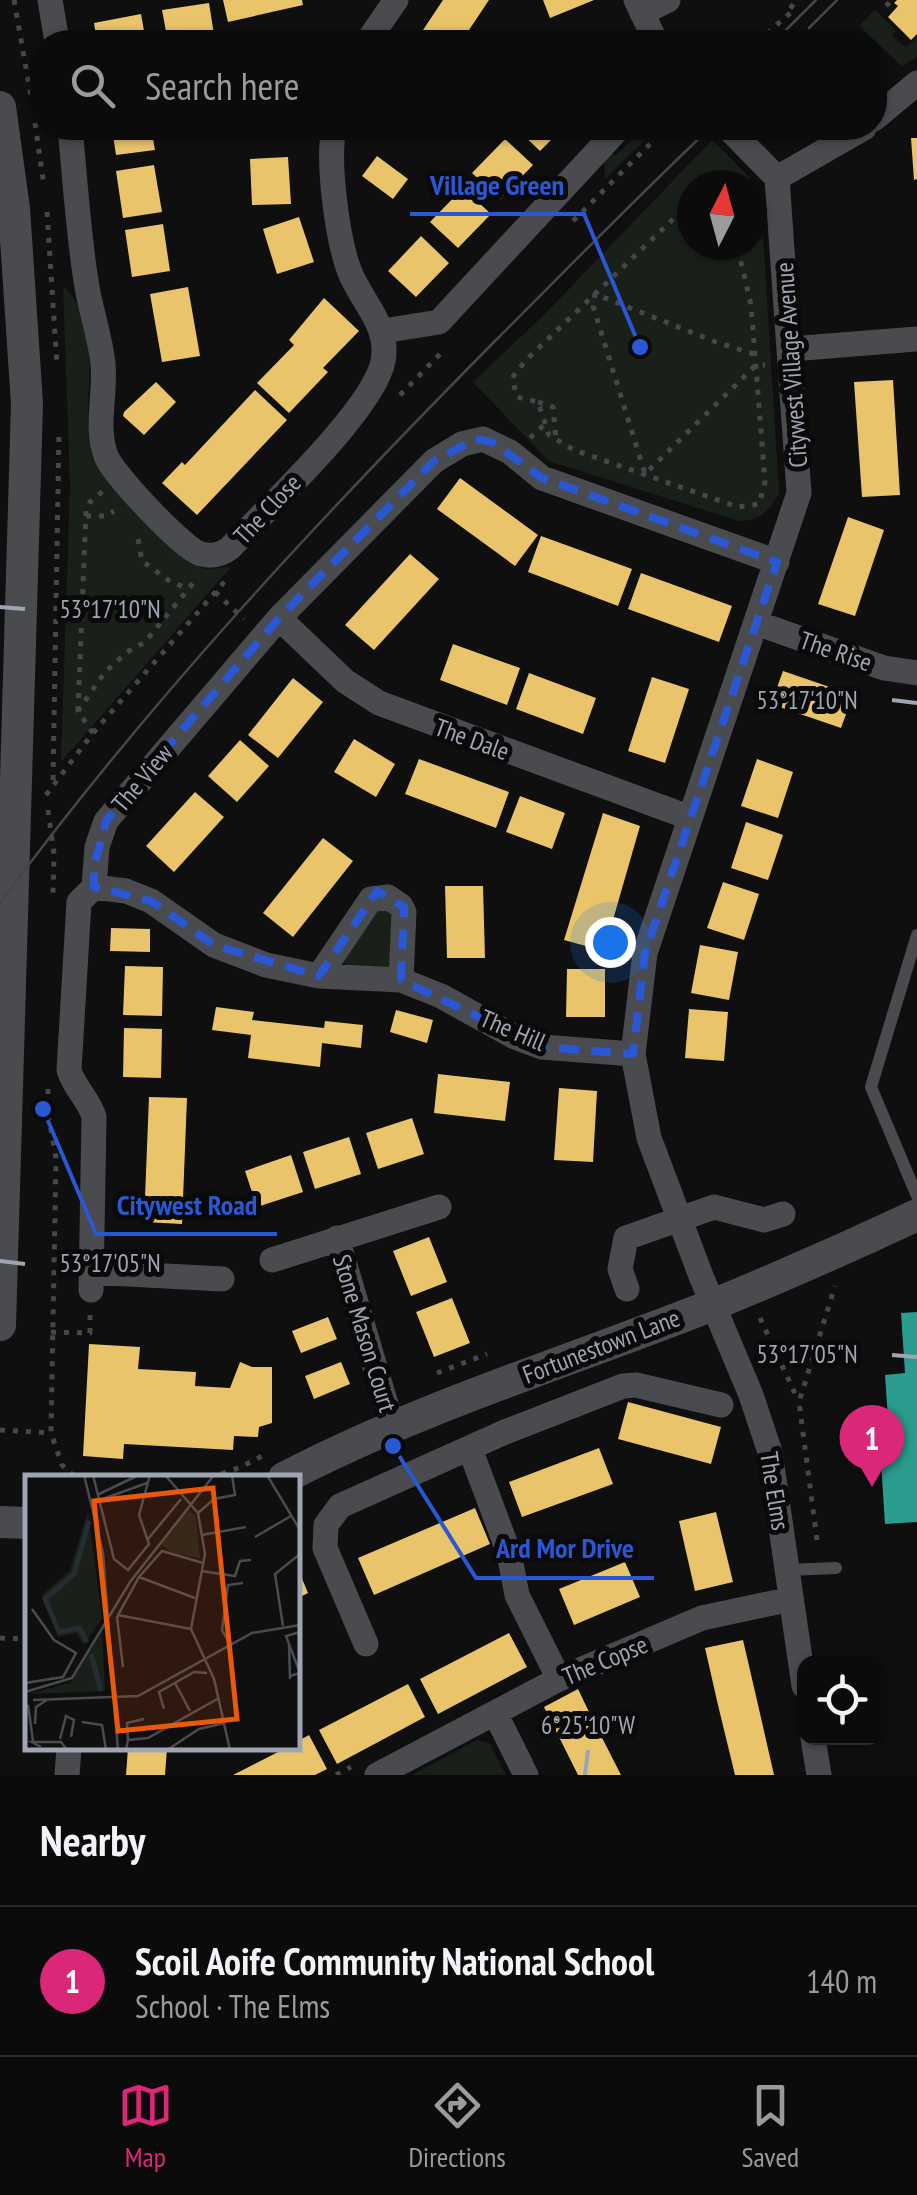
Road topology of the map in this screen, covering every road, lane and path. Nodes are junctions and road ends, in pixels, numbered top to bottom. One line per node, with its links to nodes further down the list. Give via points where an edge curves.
1 (50, 0): 8 (street)
2 (396, 0): 9 (street)
3 (668, 0): 6 (street)
4 (784, 0): 11 (path, via 795,9)
5 (892, 0): 7 (path)
6 (639, 6): 10 (street)
7 (886, 6)
8 (55, 30)
9 (375, 30)
10 (650, 30)
11 (771, 30)
12 (917, 83): 14 (street)
13 (0, 107): 68 (street, via 27,404)
14 (887, 108)
15 (71, 140): 33 (street, The Close, via 86,284 104,370 102,428)
16 (332, 140): 24 (street, via 349,270)
17 (607, 140): 24 (street, via 438,322)
18 (740, 140): 20 (street)
19 (843, 140): 20 (street)
20 (778, 178): 26 (street, Citywest Village Avenue)
21 (677, 215): 23 (path)
22 (741, 260): 27 (path)
23 (595, 294): 27 (path); 30 (path, via 512,378 517,397); 32 (path)
24 (383, 331): 38 (street, The Close, via 380,372 341,430 230,548)
25 (917, 339): 26 (street)
26 (791, 349): 39 (street, Citywest Village Avenue, via 800,484)
27 (754, 354): 29 (path)
28 (765, 365): 29 (path)
29 (755, 366): 32 (path); 32 (path, via 765,482 759,504 738,507)
30 (538, 402): 31 (path, via 548,435); 31 (path, via 553,407)
31 (556, 440): 32 (path)
32 (645, 474)
33 (111, 486): 34 (path); 35 (path, via 90,502); 38 (street, The Close, via 188,549)
34 (114, 511): 35 (path); 36 (path)
35 (86, 516): 44 (path)
36 (125, 522)
37 (136, 533): 40 (path, via 142,561)
38 (206, 555): 40 (path)
39 (777, 562): 41 (street, The View, via 542,478 492,442 476,439 434,460); 42 (street, Citywest Village Avenue)
40 (188, 589): 44 (path, via 145,642 105,672)
41 (280, 618): 47 (street, The Dale, via 345,681 379,702); 48 (street, The View, via 106,822)
42 (756, 623): 43 (street, The Rise, via 884,668); 47 (street, Citywest Village Avenue)
43 (917, 673)
44 (78, 711): 45 (path)
45 (93, 733)
46 (53, 783): 49 (path, via 45,796)
47 (688, 817): 53 (street, Citywest Village Avenue, via 645,953)
48 (94, 887): 51 (street, The Hill, via 151,902 214,945); 63 (street, The View, via 78,902 69,1070 94,1117)
49 (53, 904)
50 (917, 936): 55 (lane, via 871,1088)
51 (319, 976): 52 (street, The Hill); 52 (street, via 371,899 381,896 404,912)
52 (400, 980): 53 (street, The Hill, via 542,1047)
53 (632, 1054): 59 (street, Citywest Village Avenue, via 649,1138)
54 (48, 1075): 69 (path, via 56,1158)
55 (917, 1196)
56 (440, 1207): 60 (street, Stone Mason Court)
57 (783, 1214): 59 (street, via 764,1220 714,1207)
58 (917, 1215): 66 (street, Fortunestown Lane)
59 (680, 1218): 65 (street, via 626,1238 620,1269); 66 (street, Citywest Village Avenue)
60 (337, 1238): 61 (street, Stone Mason Court); 72 (street, Stone Mason Court)
61 (272, 1260)
62 (222, 1279): 63 (street)
63 (91, 1281): 69 (path, via 90,1332)
64 (835, 1286): 70 (path)
65 (627, 1289)
66 (715, 1304): 72 (street, Fortunestown Lane); 82 (street, The Elms, via 770,1452)
67 (760, 1318): 70 (path)
68 (0, 1325)
69 (51, 1332): 74 (path)
70 (799, 1402): 80 (path)
71 (721, 1405): 75 (street, via 622,1386)
72 (394, 1428): 77 (street, Fortunestown Lane)
73 (0, 1430): 74 (path)
74 (51, 1433): 76 (path)
75 (470, 1449): 86 (street, via 340,1506 326,1525 325,1548); 88 (street, via 509,1553 517,1595)
76 (73, 1475)
77 (291, 1475)
78 (0, 1522): 79 (street)
79 (25, 1523)
80 (817, 1540)
81 (836, 1568): 82 (lane)
82 (787, 1570): 83 (street, The Elms)
83 (791, 1599): 87 (street, The Elms); 88 (street, The Copse, via 702,1618)
84 (0, 1638): 85 (path)
85 (25, 1639)
86 (366, 1644)
87 (799, 1655)
88 (559, 1679): 89 (street, The Copse)
89 (495, 1713): 92 (street, The Copse); 95 (street)
90 (813, 1745): 96 (street)
91 (68, 1750): 93 (street)
92 (364, 1771): 94 (path)
93 (67, 1775)
94 (336, 1775)
95 (526, 1775)
96 (818, 1775)

